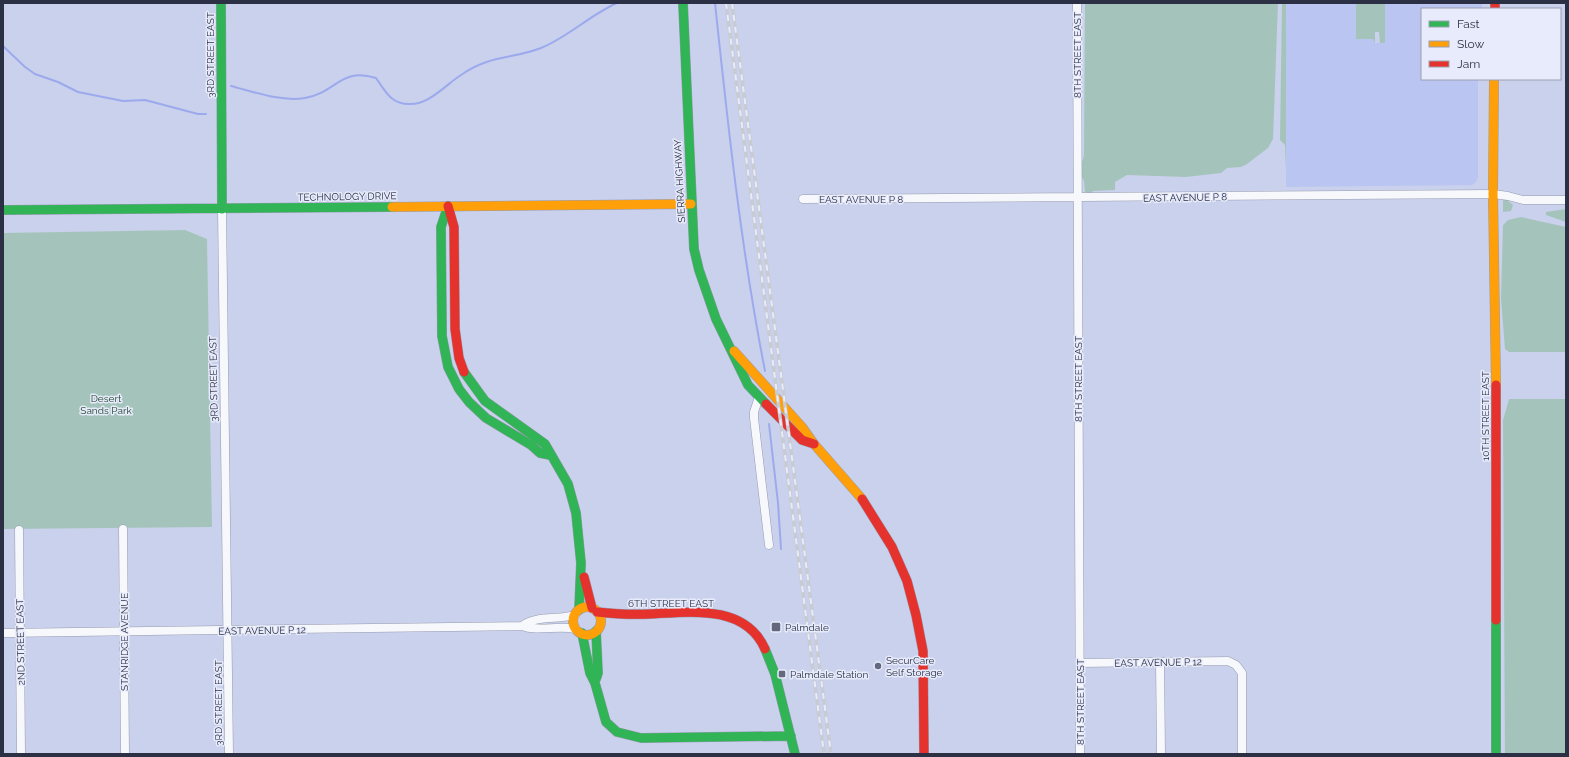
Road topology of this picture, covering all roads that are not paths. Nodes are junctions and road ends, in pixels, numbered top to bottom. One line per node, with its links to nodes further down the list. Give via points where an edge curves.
1 (221, 3): 11 (main road, 3RD STREET EAST)
2 (683, 3): 9 (main road, SIERRA HIGHWAY)
3 (1077, 3): 6 (street, 8TH STREET EAST)
4 (1494, 80): 5 (main road, 10TH STREET EAST)
5 (1493, 194): 6 (street, EAST AVENUE P 8); 8 (street, EAST AVENUE P 8, via 1523,200); 42 (main road, 10TH STREET EAST, via 1496,362)
6 (1078, 198): 7 (street, EAST AVENUE P 8); 31 (street, 8TH STREET EAST)
7 (803, 199)
8 (1566, 200)
9 (691, 204): 10 (main road, TECHNOLOGY DRIVE); 13 (main road, SIERRA HIGHWAY, via 694,249 699,270 716,319)
10 (448, 206): 11 (main road, TECHNOLOGY DRIVE); 16 (main road, via 454,227 456,344 465,373 485,401 545,444); 16 (main road, via 441,226 442,336 448,367 459,389 486,418 540,453)
11 (222, 209): 12 (main road, TECHNOLOGY DRIVE); 25 (street, 3RD STREET EAST)
12 (3, 210)
13 (733, 350): 14 (main road, SIERRA HIGHWAY, via 737,365 748,385); 15 (main road, SIERRA HIGHWAY, via 802,427)
14 (759, 397): 15 (main road, SIERRA HIGHWAY, via 802,440); 19 (street, via 754,418)
15 (814, 444): 38 (main road, SIERRA HIGHWAY, via 867,505 892,547 907,582 923,651)
16 (550, 455): 20 (main road, via 573,496)
17 (123, 529): 24 (street, STANRIDGE AVENUE)
18 (19, 530): 29 (street, 2ND STREET EAST)
19 (769, 545)
20 (581, 563): 21 (main road); 22 (main road)
21 (595, 610): 22 (main road, via 588,607); 27 (main road, via 601,620); 33 (main road, 6TH STREET EAST, via 616,614 699,612 737,620 752,628 764,641 772,657)
22 (577, 612): 23 (street, EAST AVENUE P 12, via 561,618 529,620); 26 (main road, via 573,622)
23 (522, 626): 25 (street, EAST AVENUE P 12); 26 (street, EAST AVENUE P 12, via 562,626)
24 (124, 631): 25 (street, EAST AVENUE P 12); 29 (street, EAST AVENUE P 12); 35 (street, STANRIDGE AVENUE)
25 (228, 631): 36 (street, 3RD STREET EAST)
26 (579, 631): 27 (main road, via 589,634); 32 (main road, via 587,647 590,674)
27 (596, 631): 32 (main road, via 598,673)
28 (3, 633): 29 (street, EAST AVENUE P 12)
29 (20, 633): 34 (street, 2ND STREET EAST)
30 (1160, 662): 31 (street, EAST AVENUE P 12); 40 (street); 41 (street, EAST AVENUE P 12, via 1228,661 1236,664 1242,673)
31 (1080, 663): 39 (street, 8TH STREET EAST)
32 (595, 682): 33 (main road, via 599,708 606,723 613,730 626,736)
33 (791, 736): 37 (main road, 6TH STREET EAST)
34 (21, 754)
35 (125, 754)
36 (229, 754)
37 (795, 754)
38 (924, 754)
39 (1080, 754)
40 (1161, 754)
41 (1242, 754)
42 (1496, 754)

